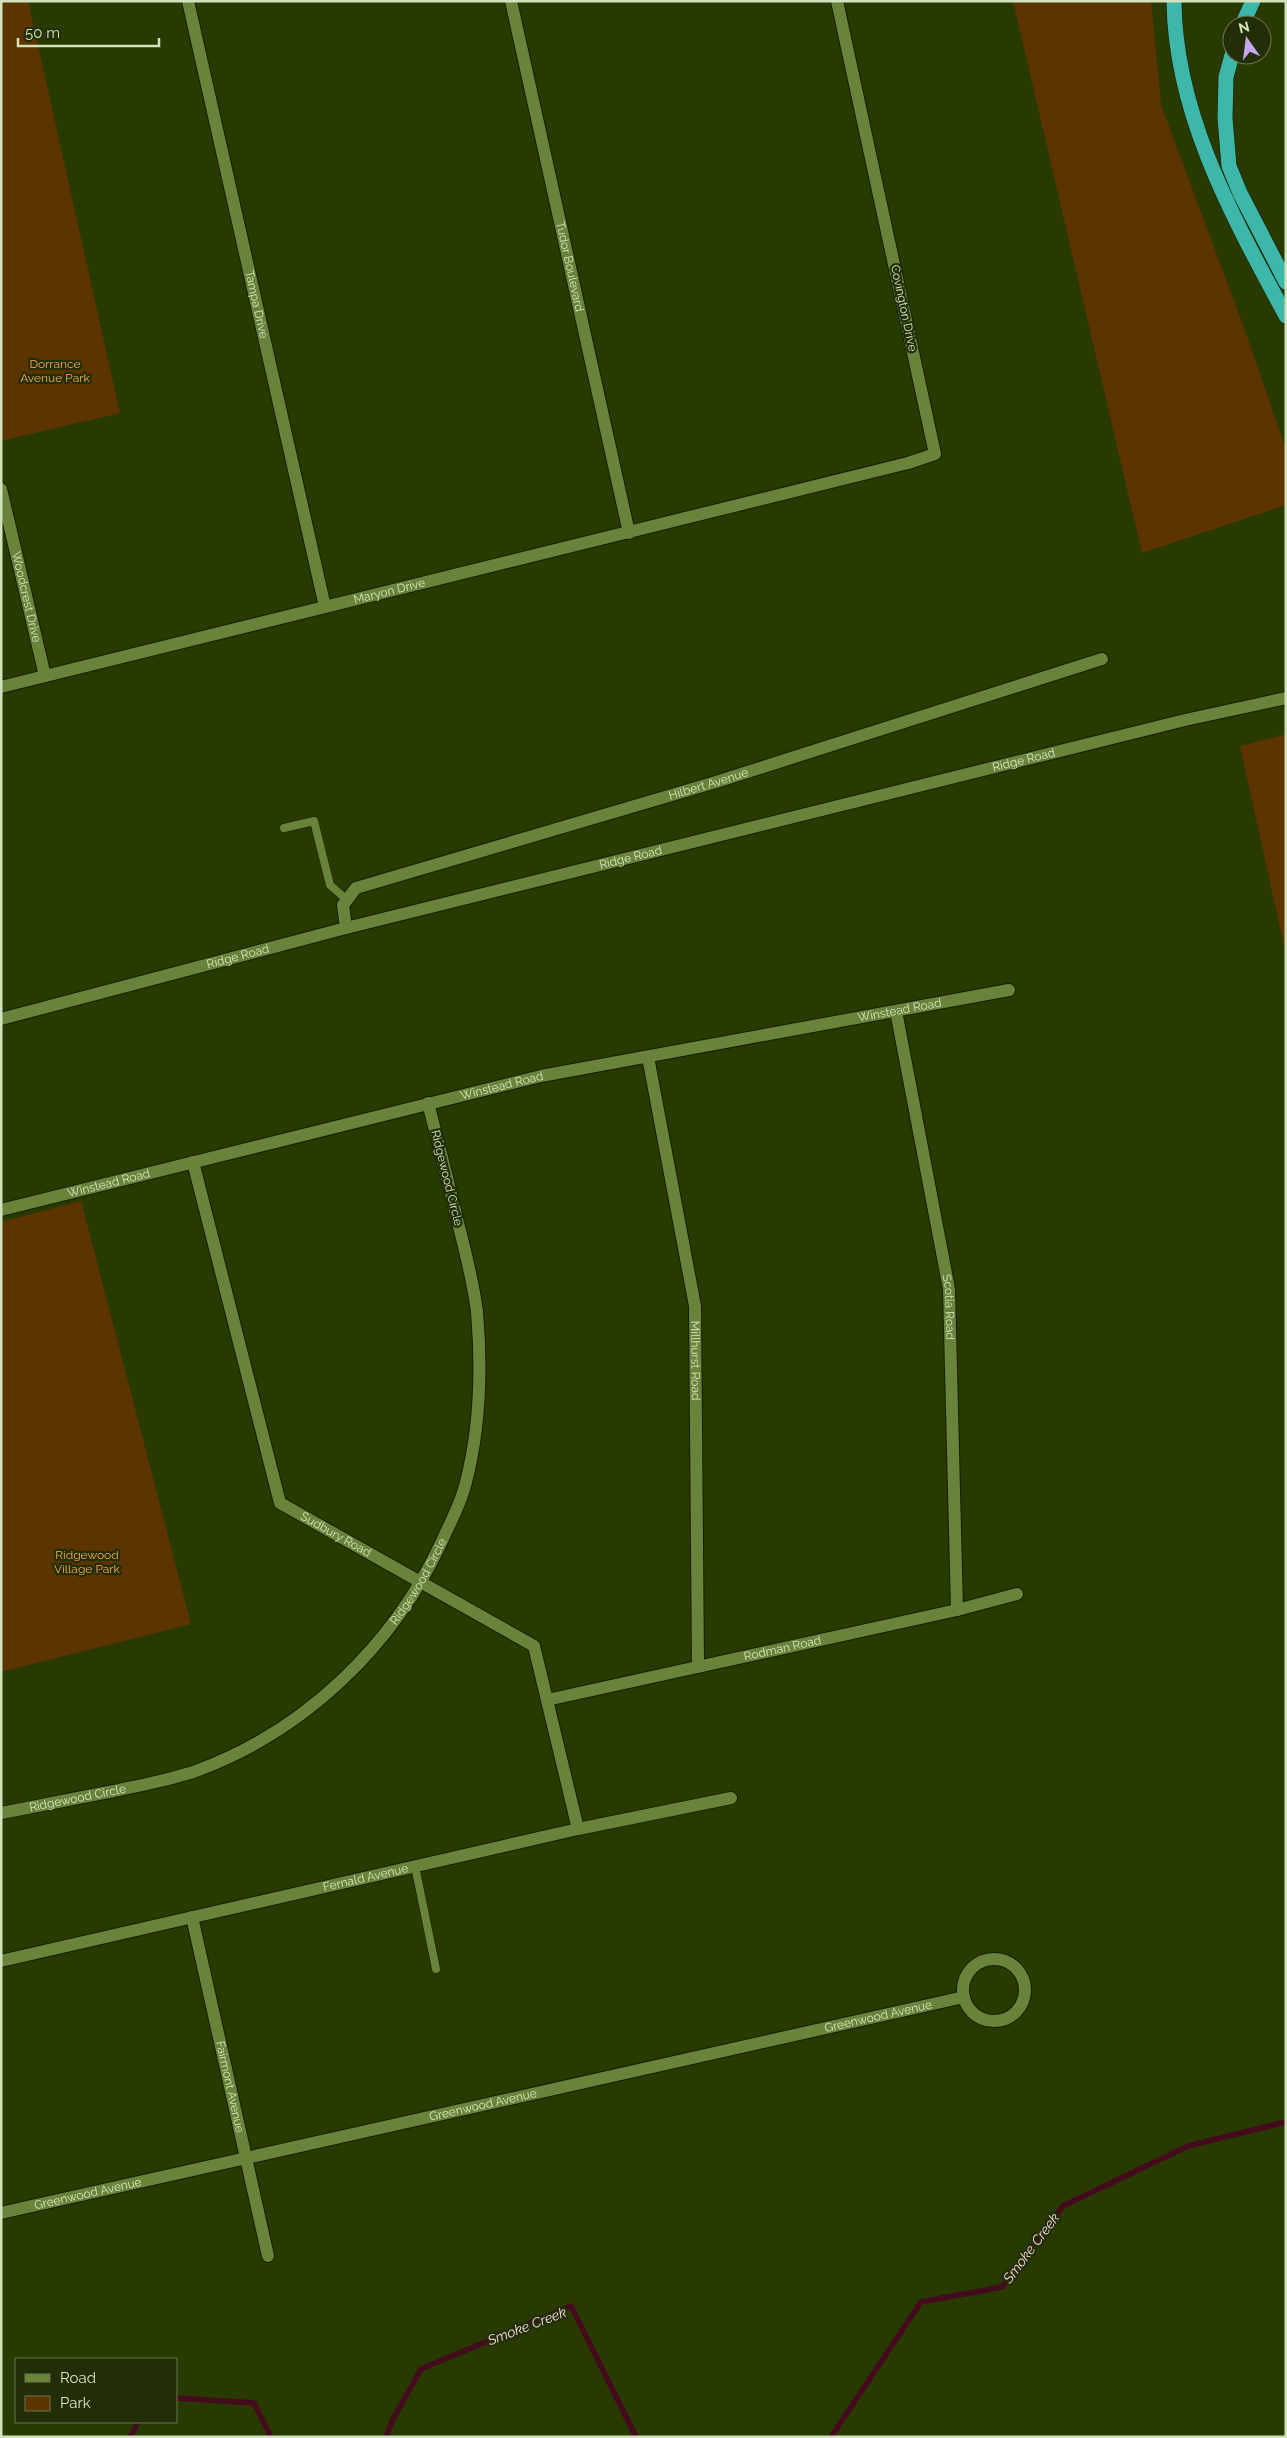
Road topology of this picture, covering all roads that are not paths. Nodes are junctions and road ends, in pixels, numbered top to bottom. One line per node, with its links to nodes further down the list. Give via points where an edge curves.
1 (188, 1): 13 (street, Tampa Drive)
2 (511, 1): 12 (street, Tudor Boulevard)
3 (837, 1): 11 (street, Covington Drive, via 935,454)
4 (1174, 1): 9 (highway, via 1182,67 1194,118 1213,172)
5 (1253, 1): 6 (highway)
6 (1247, 15)
7 (1229, 65): 8 (highway, via 1225,102 1229,166)
8 (1286, 282)
9 (1286, 316)
10 (1, 489): 15 (street, Woodcrest Drive)
11 (777, 496): 12 (street, Maryon Drive)
12 (629, 533): 13 (street, Maryon Drive)
13 (325, 607): 15 (street, Maryon Drive)
14 (1102, 659): 21 (street, Hilbert Avenue, via 716,782 356,888)
15 (45, 676): 16 (street, Maryon Drive)
16 (1, 687)
17 (1286, 692): 19 (street, Ridge Road)
18 (1286, 698): 19 (street, Ridge Road)
19 (1262, 702): 22 (street, Ridge Road)
20 (284, 828): 21 (lane, via 314,821 330,885)
21 (346, 899): 22 (street, via 343,905)
22 (346, 928): 25 (street, Ridge Road)
23 (1009, 990): 24 (street, Winstead Road)
24 (896, 1011): 26 (street, Winstead Road); 32 (street, Scotia Road, via 949,1289)
25 (1, 1019)
26 (648, 1057): 27 (street, Winstead Road, via 541,1076); 33 (street, Millhurst Road, via 695,1306)
27 (428, 1103): 28 (street, Winstead Road); 30 (street, Ridgewood Circle, via 470,1271 480,1362 478,1413 464,1488)
28 (193, 1162): 29 (street, Winstead Road); 30 (street, Sudbury Road, via 280,1503)
29 (1, 1210)
30 (420, 1582): 34 (street, Sudbury Road, via 534,1646); 36 (street, Ridgewood Circle, via 391,1627 323,1698 235,1754 175,1778)
31 (1017, 1594): 32 (street, Rodman Road)
32 (956, 1610): 33 (street, Rodman Road)
33 (698, 1667): 34 (street, Rodman Road)
34 (547, 1700): 37 (street, Sudbury Road)
35 (731, 1798): 37 (street, Fernald Avenue)
36 (1, 1813)
37 (578, 1829): 38 (street, Fernald Avenue)
38 (415, 1866): 39 (street, Fernald Avenue); 41 (lane)
39 (192, 1917): 40 (street, Fernald Avenue); 43 (street, Fairmont Avenue)
40 (1, 1961)
41 (436, 1969)
42 (964, 1998): 42 (street, via 978,2016 990,2021 1002,2020 1022,2005 1026,1994 1025,1982 1020,1971 1010,1963 999,1958 987,1959 968,1974); 43 (street, Greenwood Avenue)
43 (246, 2158): 44 (street, Greenwood Avenue); 45 (street, Fairmont Avenue)
44 (1, 2213)
45 (268, 2256)

